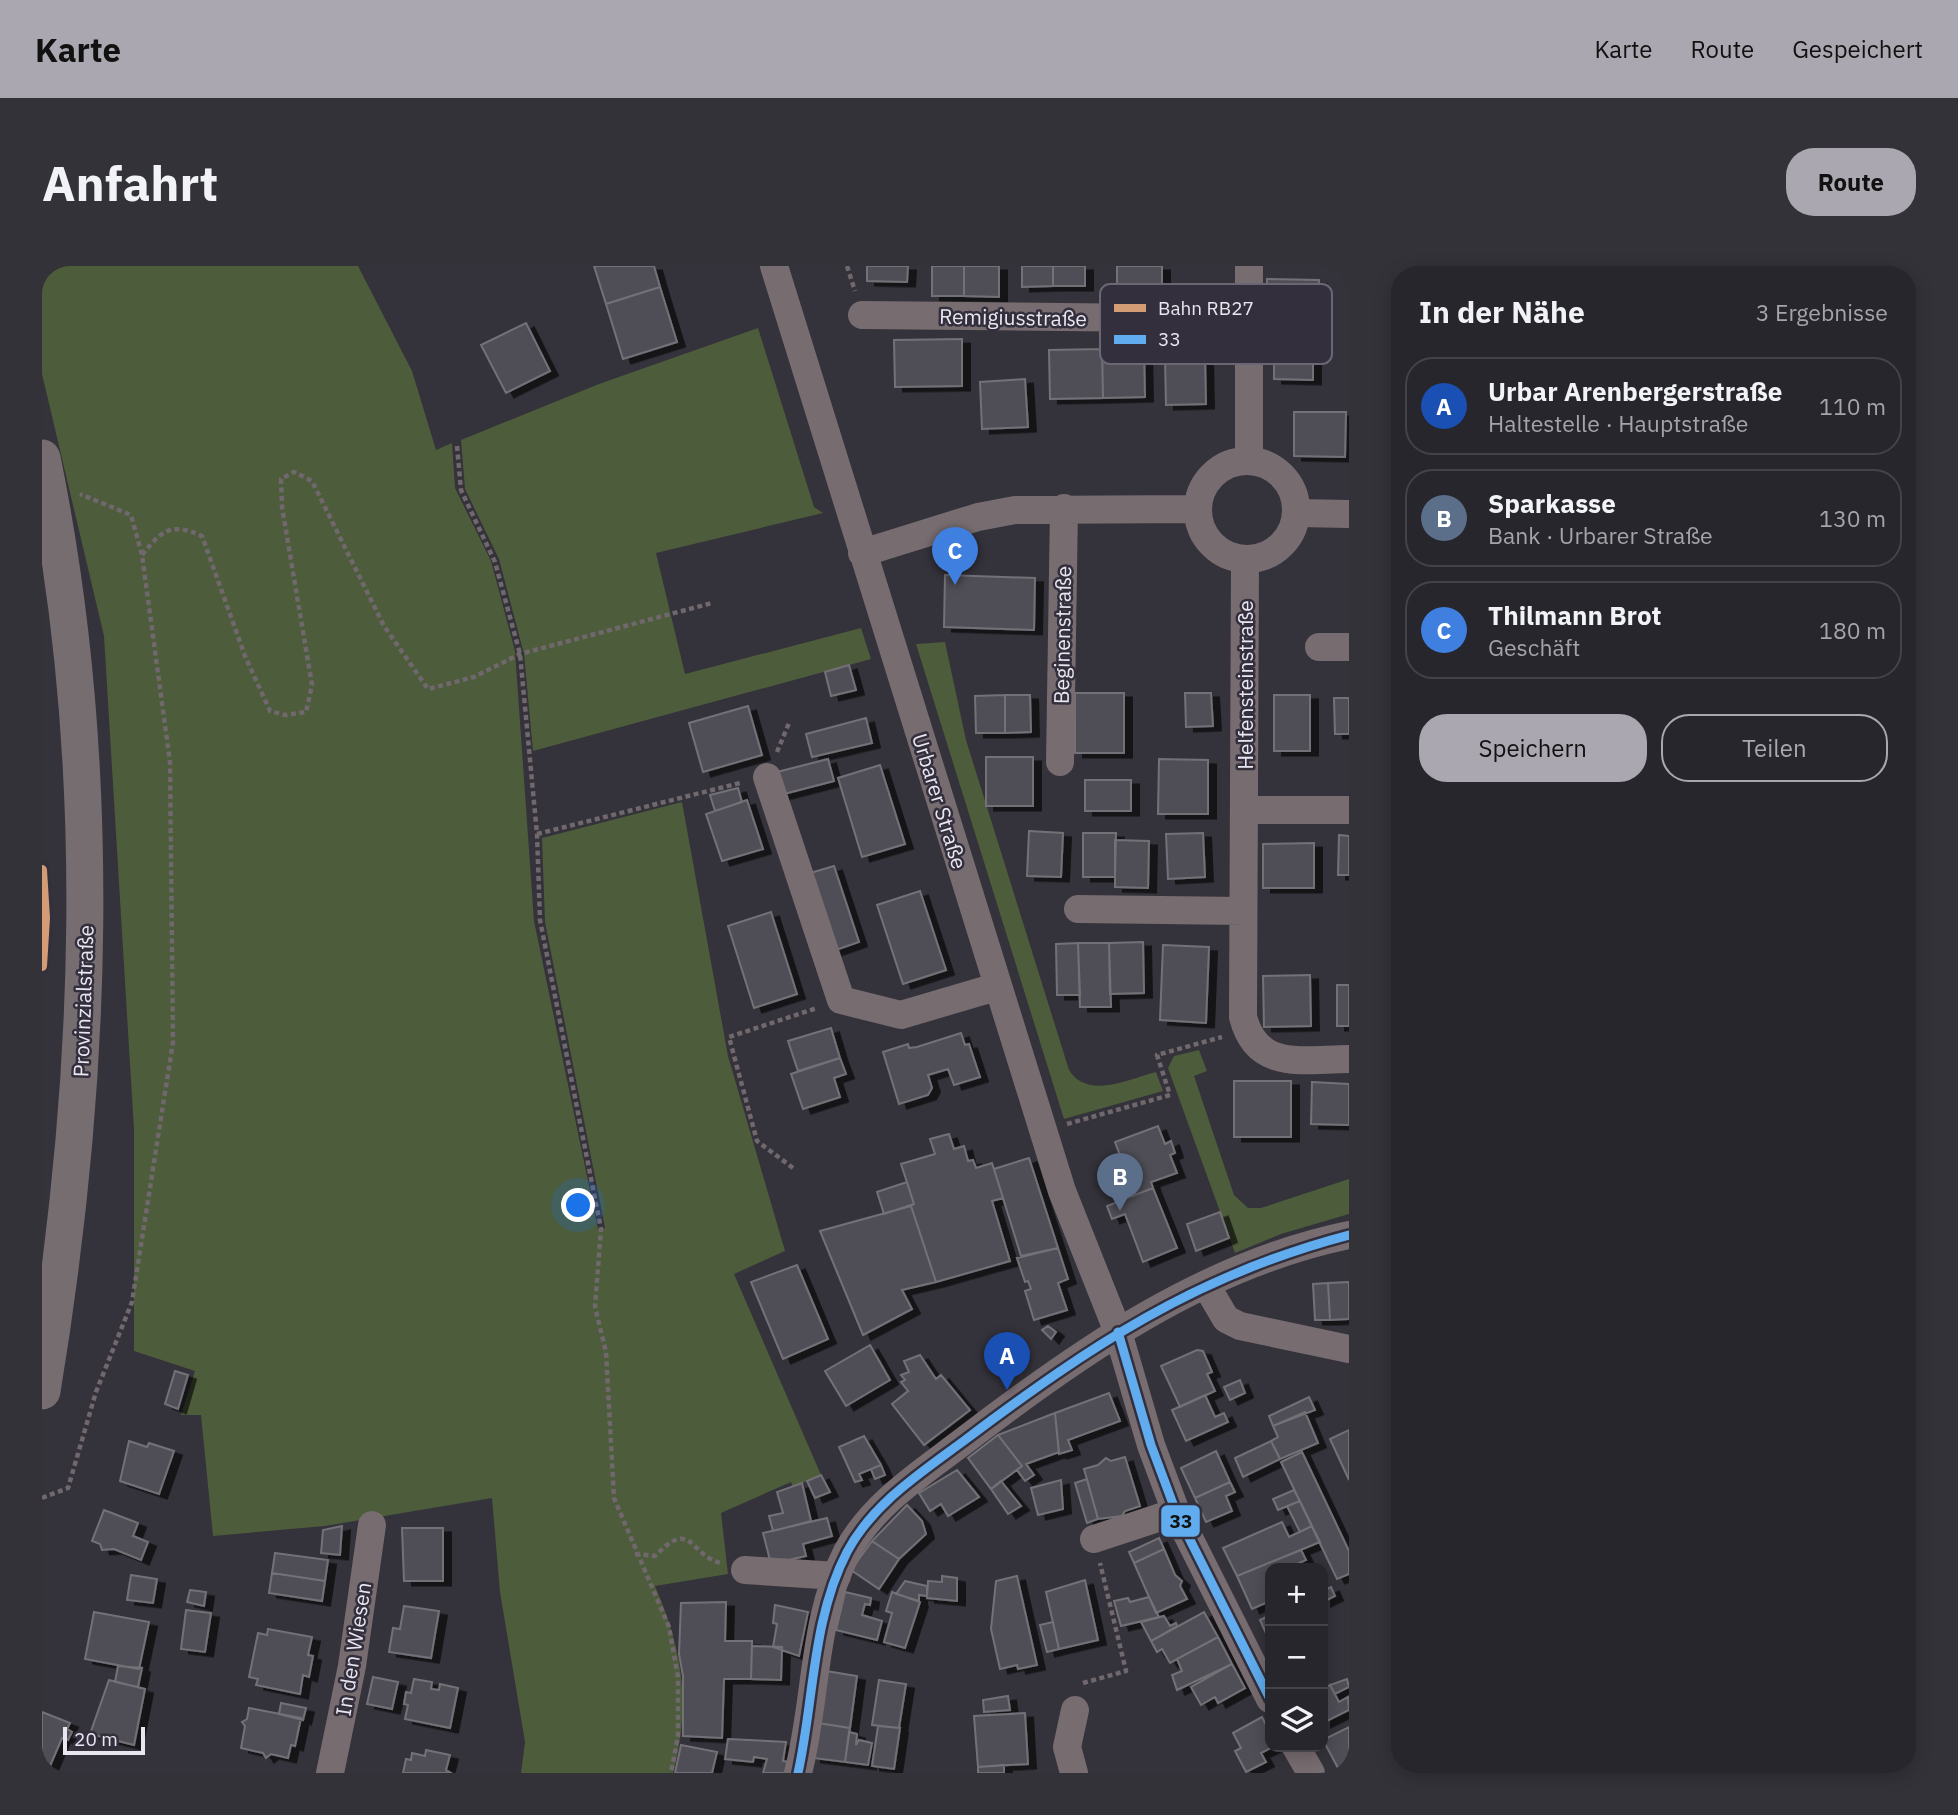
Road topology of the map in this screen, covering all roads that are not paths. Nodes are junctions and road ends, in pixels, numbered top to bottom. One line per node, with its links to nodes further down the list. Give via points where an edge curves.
1 (774, 266): 13 (street, Urbarer Straße)
2 (1249, 266): 3 (street)
3 (1249, 284)
4 (862, 315): 5 (street, Remigiusstraße)
5 (1100, 317)
6 (1248, 364): 7 (street)
7 (1249, 460): 10 (street, via 1226,466 1207,480); 11 (street, via 1265,463 1289,483)
8 (44, 469): 29 (main road, Provinzialstraße, via 68,609 85,858 84,1007 71,1197)
9 (1064, 508): 10 (street); 13 (street, via 978,517); 17 (street, Beginenstraße)
10 (1197, 509): 14 (street, via 1206,538 1223,553)
11 (1297, 513): 12 (street); 14 (street, via 1293,528 1275,552)
12 (1349, 514)
13 (862, 554): 23 (street, Urbarer Straße)
14 (1245, 560): 19 (street, Helfensteinstraße)
15 (1319, 646): 16 (street)
16 (1349, 647)
17 (1060, 762)
18 (767, 777): 23 (street, via 853,1002 901,1015)
19 (1244, 810): 20 (street); 22 (street, Helfensteinstraße)
20 (1349, 810)
21 (1078, 909): 22 (street)
22 (1243, 911): 24 (street, Helfensteinstraße, via 1243,1017 1259,1050 1282,1059)
23 (996, 986): 27 (street, Urbarer Straße, via 1075,1228)
24 (1349, 1059)
25 (1349, 1235): 26 (street, via 1295,1250)
26 (1206, 1285): 27 (street); 28 (street, via 1226,1319 1240,1326)
27 (1118, 1332): 30 (street, Urbarer Straße); 34 (street, via 905,1486 862,1529)
28 (1349, 1349)
29 (42, 1391)
30 (1176, 1512): 32 (street); 35 (street, Urbarer Straße)
31 (372, 1525): 38 (street, In den Wiesen, via 352,1666)
32 (1094, 1539)
33 (745, 1570): 34 (street)
34 (837, 1576): 39 (street, via 823,1627)
35 (1265, 1689)
36 (1075, 1710): 40 (street, via 1067,1747)
37 (1299, 1752): 41 (street)
38 (330, 1773)
39 (798, 1773)
40 (1074, 1773)
41 (1311, 1773)

